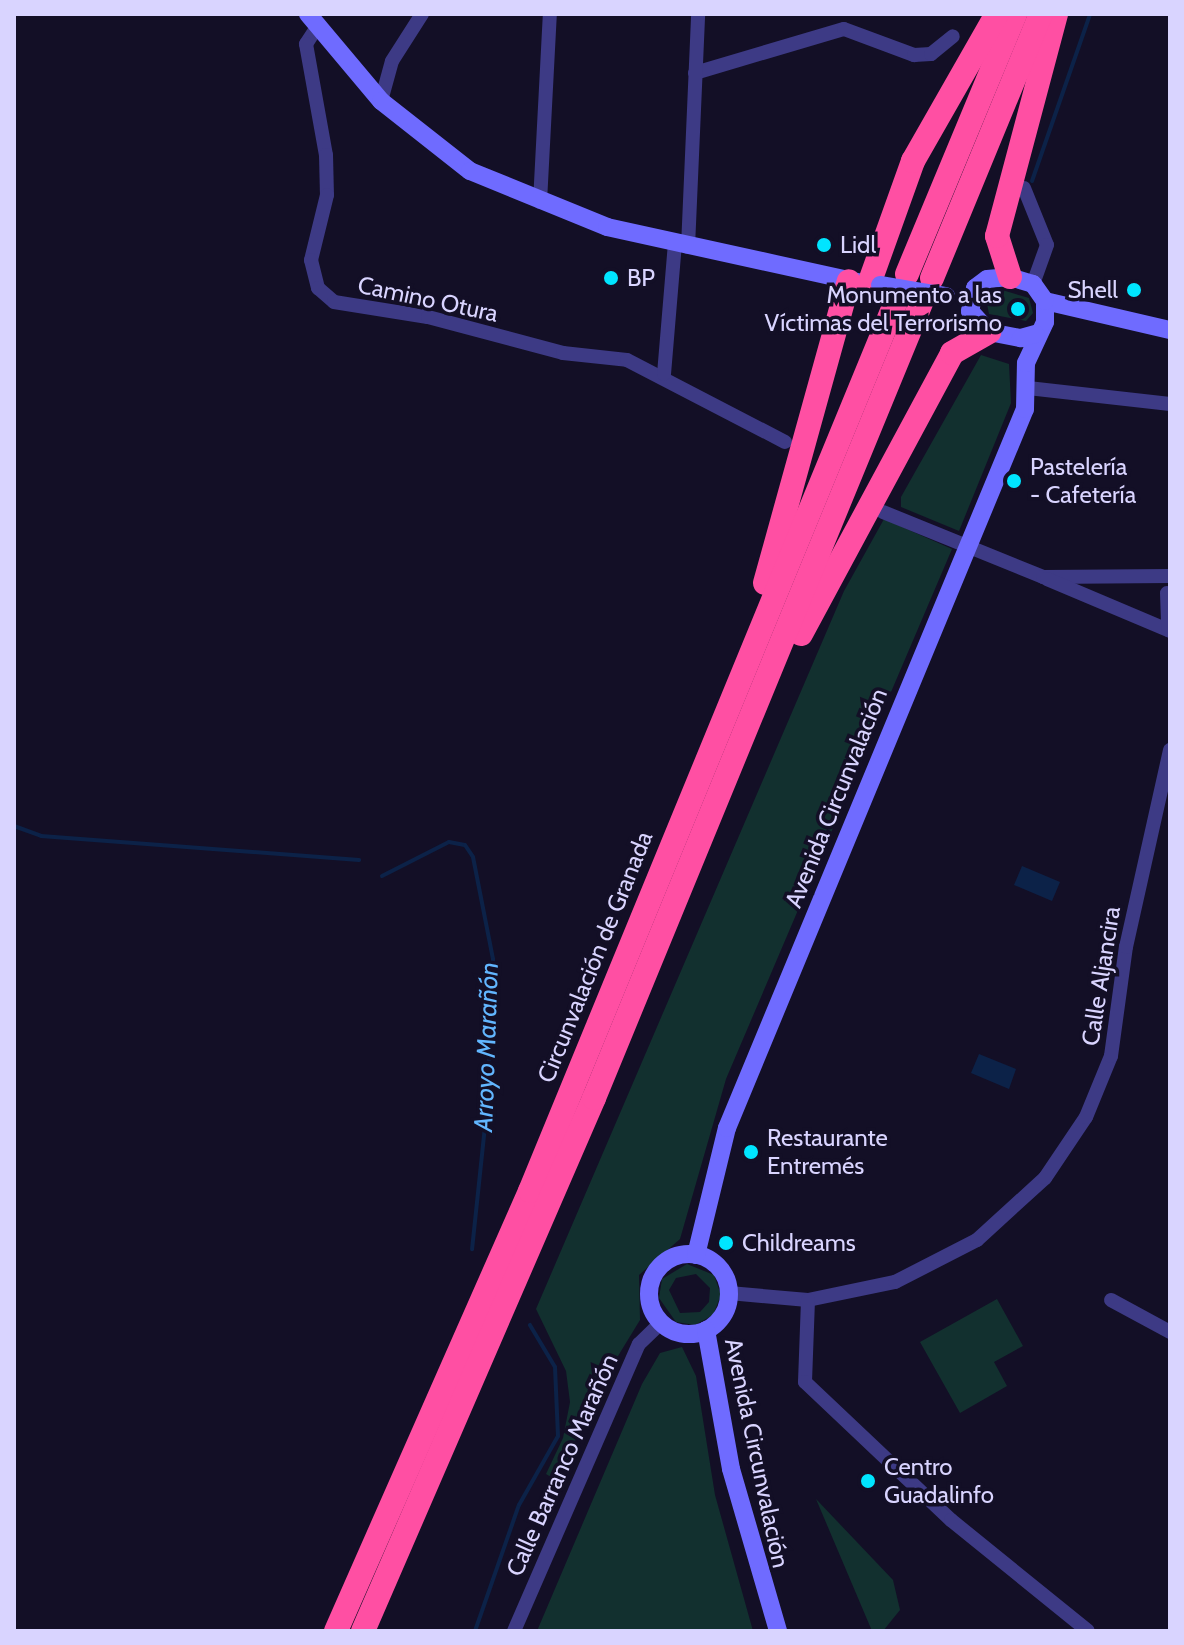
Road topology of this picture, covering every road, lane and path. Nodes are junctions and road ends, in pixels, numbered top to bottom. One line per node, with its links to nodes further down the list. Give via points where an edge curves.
1 (422, 14): 11 (street, via 392,61)
2 (550, 14): 13 (street)
3 (698, 14): 10 (street)
4 (997, 14): 18 (highway, via 913,161)
5 (1015, 14): 15 (highway)
6 (1041, 14): 17 (highway)
7 (1056, 14): 16 (highway, via 997,236)
8 (314, 17): 11 (street); 28 (street, Camino Otura, via 306,44 326,155 327,195 311,260 318,288 334,302 428,317 563,353 627,360)
9 (953, 36): 10 (street, via 931,54 914,55 889,50 865,32 834,31)
10 (695, 73): 14 (street)
11 (381, 101): 13 (street, via 470,171)
12 (1024, 188): 16 (street, via 1047,245)
13 (540, 202): 14 (street)
14 (682, 246): 18 (street); 28 (street)
15 (907, 274)
16 (1022, 280): 19 (street, via 987,279); 20 (street)
17 (939, 287): 18 (street, bridge); 19 (street); 22 (street)
18 (874, 288): 41 (highway, Circunvalación de Granada); 41 (highway, via 751,623)
19 (975, 288): 22 (street)
20 (1045, 301): 23 (street); 24 (street)
21 (921, 303): 42 (highway)
22 (970, 311): 25 (street)
23 (1040, 328): 25 (street); 26 (street, via 1072,319); 27 (street, Avenida Circunvalación)
24 (1170, 330)
25 (997, 335): 27 (street); 42 (highway, via 952,353 783,670)
26 (1170, 338)
27 (1026, 363): 29 (street, Avenida Circunvalación)
28 (664, 374): 31 (street, Camino Otura)
29 (1028, 388): 30 (street); 33 (street, Avenida Circunvalación)
30 (1170, 404)
31 (785, 442)
32 (883, 512): 33 (street)
33 (969, 547): 36 (street); 44 (street, Avenida Circunvalación, via 727,1128)
34 (1152, 576): 35 (street); 36 (street); 37 (street)
35 (1170, 576)
36 (1043, 577): 39 (street)
37 (1169, 592): 38 (street)
38 (1163, 610): 39 (street); 40 (street)
39 (1145, 622): 40 (street)
40 (1169, 631)
41 (745, 668): 51 (highway, Circunvalación de Granada, via 524,1204)
42 (757, 703): 52 (highway, via 497,1328)
43 (1170, 750): 46 (street, Calle Aljancira, via 1102,1084 1045,1178 977,1240 895,1282)
44 (696, 1255): 45 (street, via 715,1264); 48 (street, via 663,1263 651,1281 650,1304)
45 (729, 1293): 46 (street, Calle Aljancira); 49 (street, via 723,1315)
46 (808, 1300): 55 (street, via 805,1382 951,1520)
47 (1111, 1300): 50 (street)
48 (661, 1323): 49 (street, via 682,1334); 53 (street, Calle Barranco Marañón, via 639,1344)
49 (706, 1330): 54 (street, Avenida Circunvalación, via 731,1469)
50 (1170, 1332)
51 (336, 1631)
52 (363, 1631)
53 (514, 1631)
54 (778, 1631)
55 (1088, 1631)

